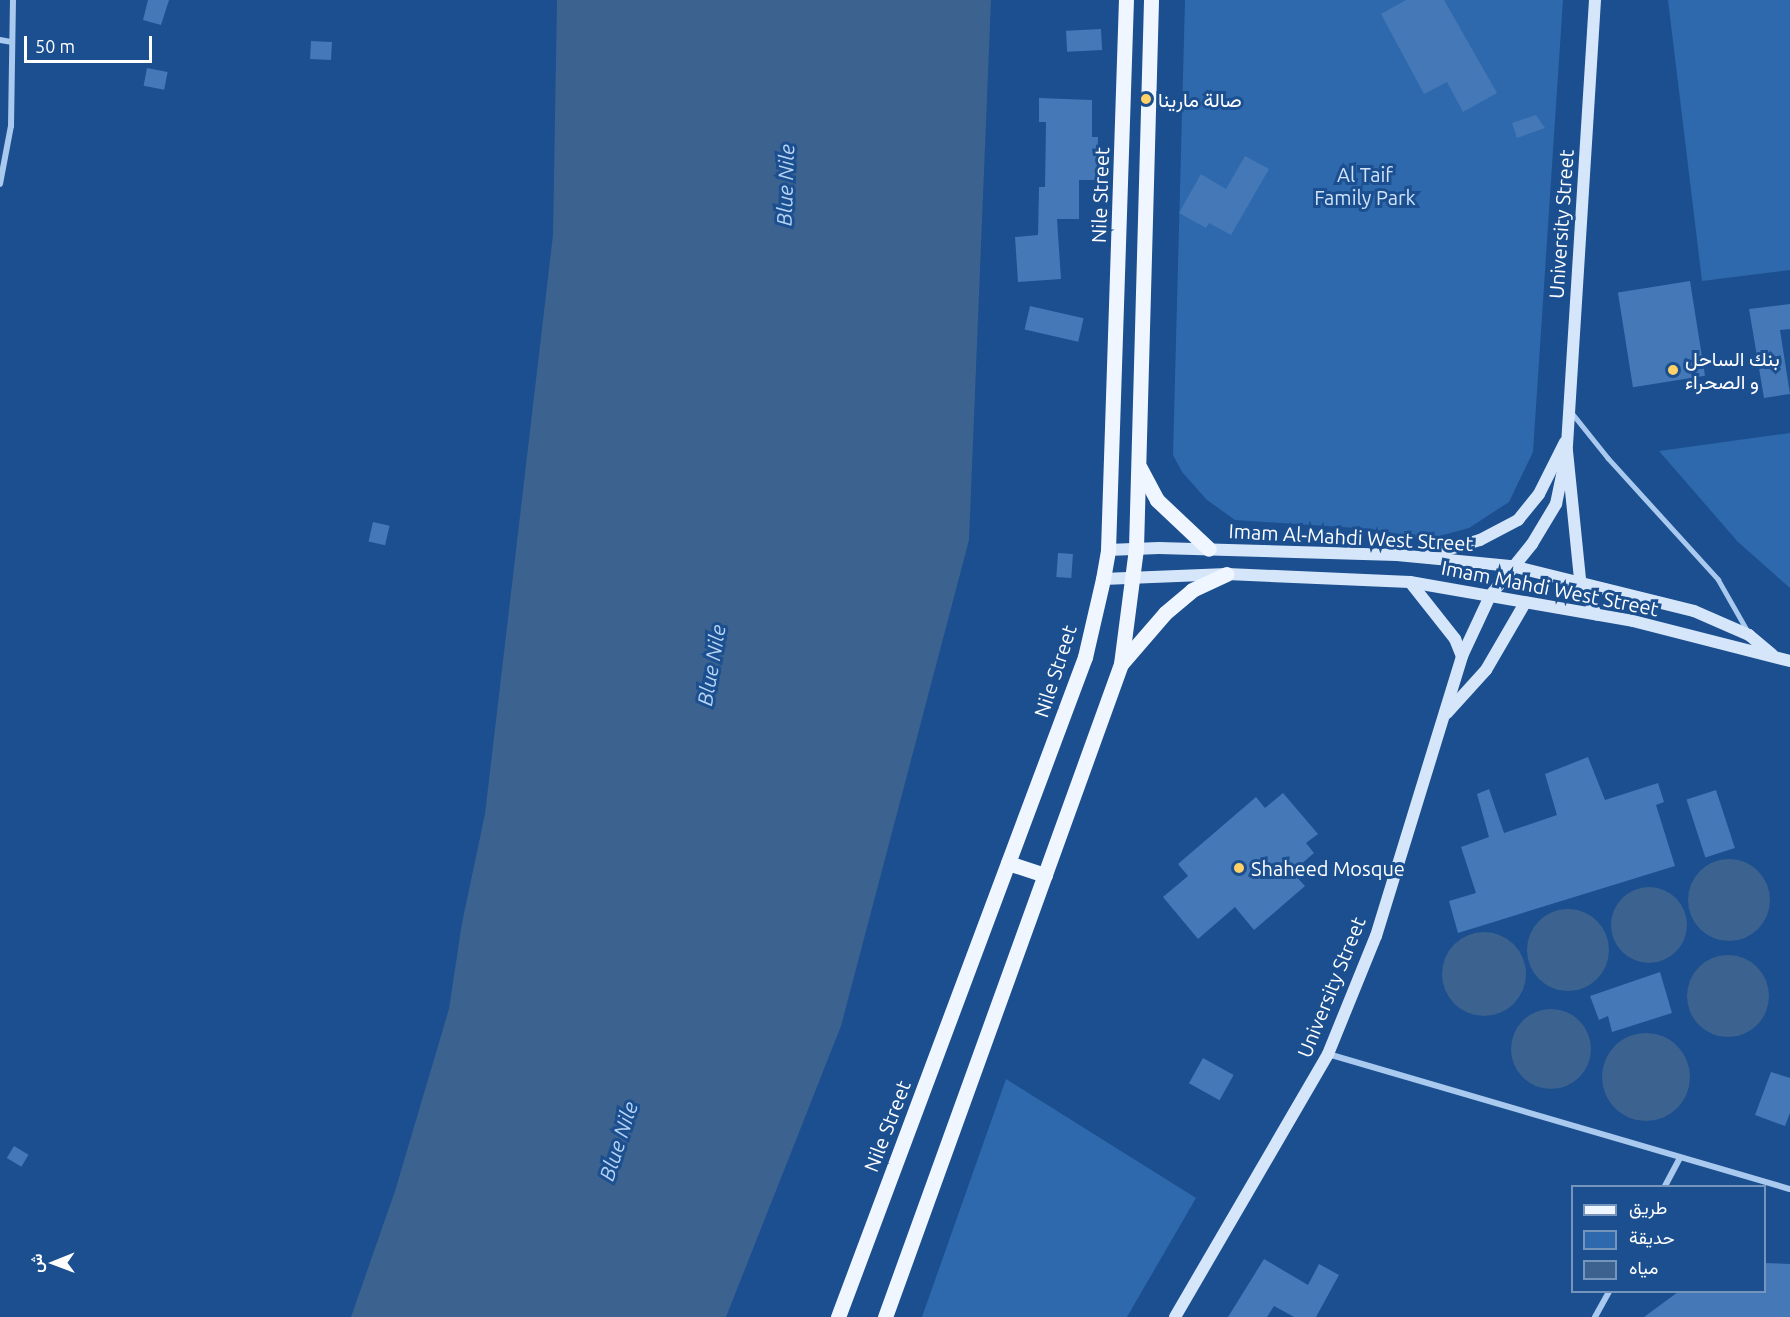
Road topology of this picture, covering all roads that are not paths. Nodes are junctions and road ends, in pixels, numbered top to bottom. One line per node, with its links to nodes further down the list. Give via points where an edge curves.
1 (13, 0): 6 (street)
2 (1126, 0): 9 (main road, Nile Street)
3 (1151, 0): 8 (main road)
4 (1595, 0): 10 (main road, University Street)
5 (0, 40): 6 (street)
6 (11, 42): 7 (street, via 11,126)
7 (0, 179)
8 (1143, 336): 9 (main road); 13 (main road)
9 (1116, 338): 16 (main road, Nile Street)
10 (1569, 408): 11 (main road, University Street); 27 (lane, via 1608,458 1718,579)
11 (1568, 436): 12 (main road, University Street); 17 (main road, via 1539,494 1518,520 1480,540)
12 (1567, 451): 18 (main road, University Street, via 1556,504 1545,527); 22 (main road, University Street)
13 (1139, 465): 14 (main road); 15 (main road, via 1157,500)
14 (1136, 548): 15 (main road, Imam Al-Mahdi West Street); 16 (main road, Imam Al-Mahdi West Street); 20 (main road)
15 (1209, 549): 17 (main road, Imam Al-Mahdi West Street)
16 (1108, 550): 21 (main road, Nile Street)
17 (1427, 556): 18 (main road, Imam Al-Mahdi West Street)
18 (1512, 566): 22 (main road, Imam Al-Mahdi West Street); 24 (main road, University Street)
19 (1227, 574): 20 (main road, Imam Mahdi West Street); 23 (main road, Imam Mahdi West Street); 31 (main road, via 1192,590 1165,613)
20 (1134, 577): 21 (main road, Imam Mahdi West Street); 31 (main road)
21 (1103, 579): 33 (main road, Nile Street, via 1085,657)
22 (1580, 580): 26 (main road, University Street); 27 (main road, Imam Al-Mahdi West Street, via 1694,611)
23 (1410, 582): 24 (main road, Imam Mahdi West Street); 29 (main road, via 1443,622)
24 (1490, 596): 25 (main road, Imam Mahdi West Street); 29 (main road, University Street)
25 (1525, 603): 26 (main road, Imam Mahdi West Street); 32 (main road, University Street, via 1486,670)
26 (1596, 614): 28 (main road, Imam Mahdi West Street, via 1740,651)
27 (1749, 634): 28 (main road, Imam Al-Mahdi West Street)
28 (1772, 654): 30 (main road, Imam Al-Mahdi West Street)
29 (1462, 656): 32 (main road, University Street)
30 (1790, 661)
31 (1121, 663): 34 (main road)
32 (1444, 716): 35 (main road, University Street, via 1376,936)
33 (1008, 863): 34 (main road); 40 (main road, Nile Street)
34 (1045, 875): 41 (main road)
35 (1328, 1054): 36 (street, via 1514,1107); 42 (main road, University Street)
36 (1678, 1160): 37 (street); 38 (street)
37 (1666, 1185)
38 (1790, 1189)
39 (1608, 1293): 43 (street)
40 (838, 1317)
41 (885, 1317)
42 (1175, 1317)
43 (1595, 1317)

